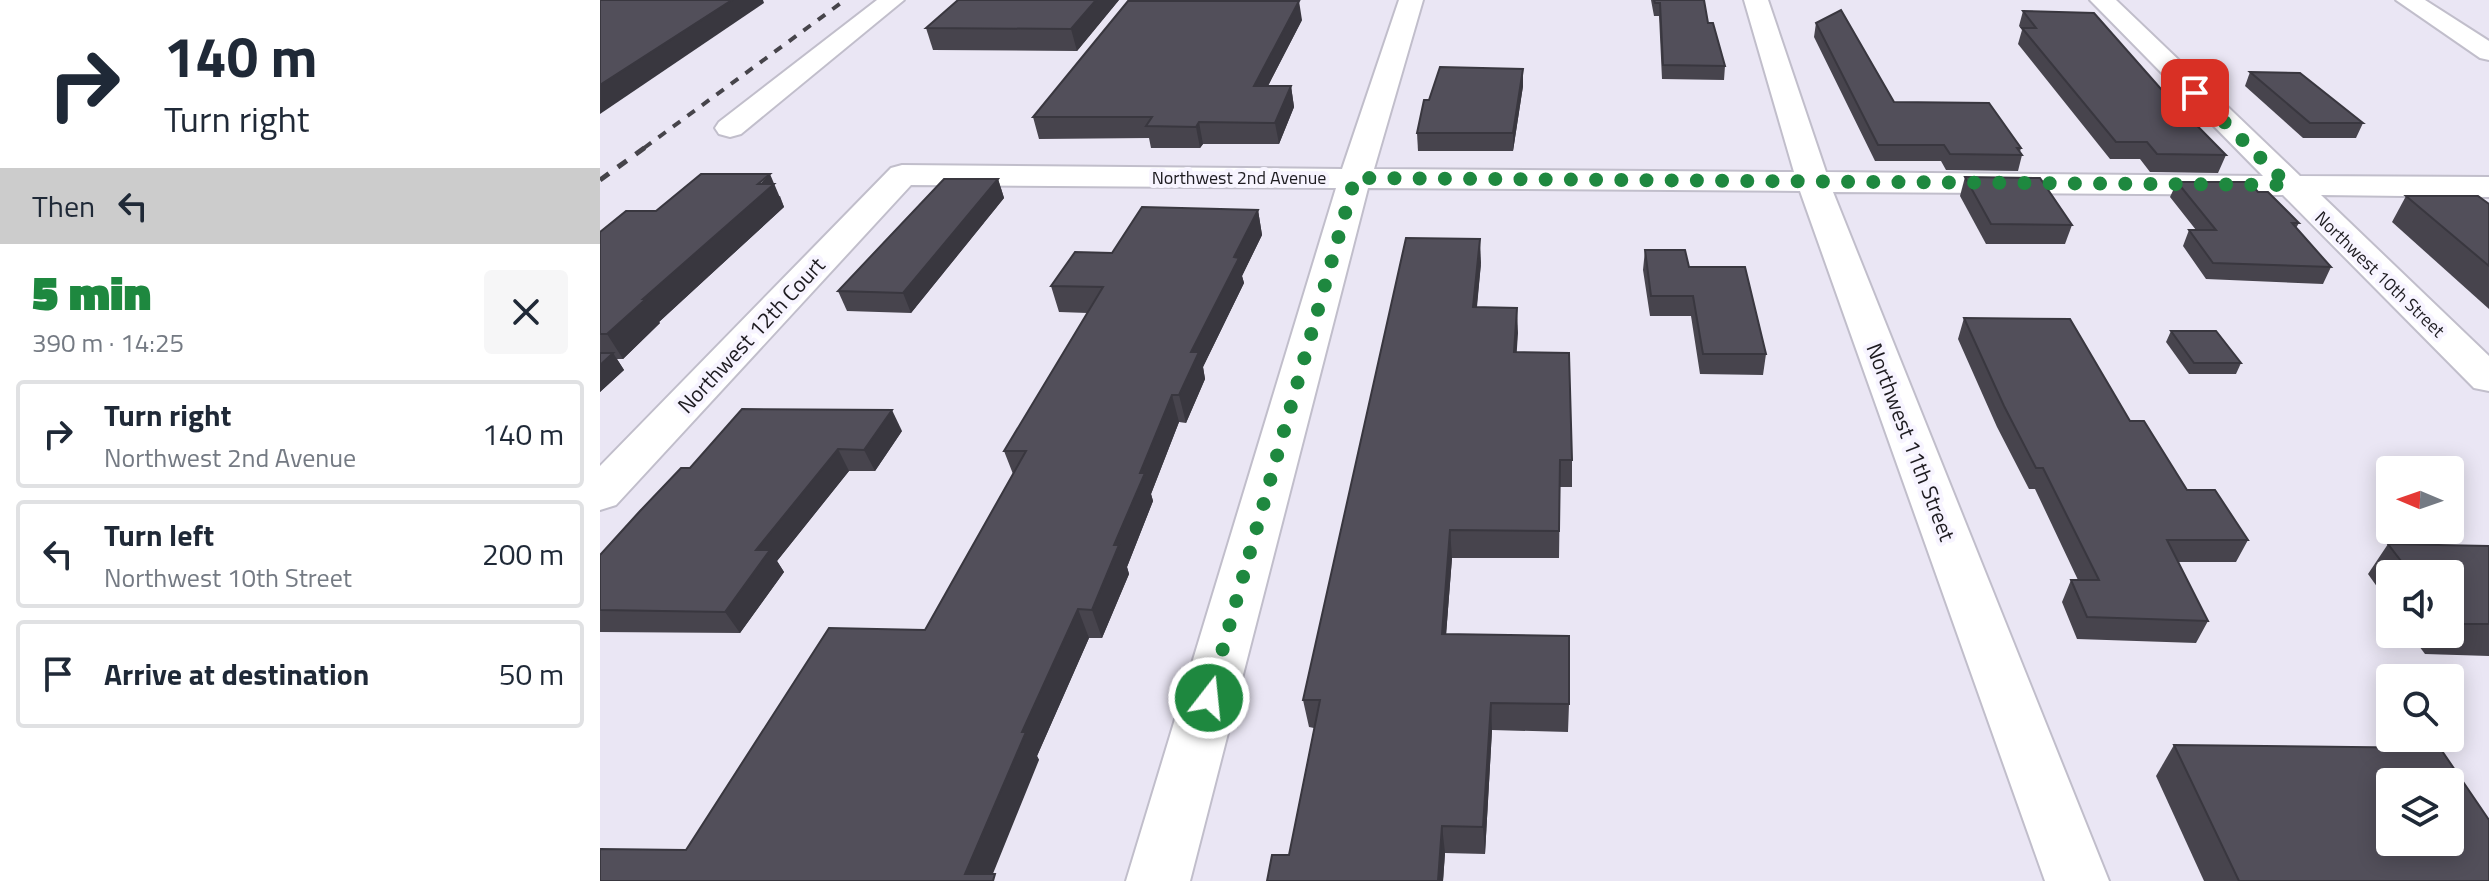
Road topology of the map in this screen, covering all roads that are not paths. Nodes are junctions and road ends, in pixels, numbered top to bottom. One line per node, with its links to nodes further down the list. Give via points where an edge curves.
1 (892, 0): 7 (street)
2 (1411, 0): 9 (street)
3 (1756, 0): 10 (street, Northwest 11th Street)
4 (2102, 0): 11 (street, Northwest 10th Street)
5 (2408, 0): 6 (street)
6 (2489, 52)
7 (730, 128)
8 (902, 175): 9 (street, Northwest 2nd Avenue); 14 (street, Northwest 12th Court)
9 (1355, 178): 10 (street, Northwest 2nd Avenue); 15 (street)
10 (1813, 182): 11 (street, Northwest 2nd Avenue); 16 (street, Northwest 11th Street)
11 (2288, 185): 12 (street, Northwest 2nd Avenue); 13 (street, Northwest 10th Street)
12 (2489, 187)
13 (2489, 379)
14 (600, 494)
15 (1158, 881)
16 (2077, 881)

